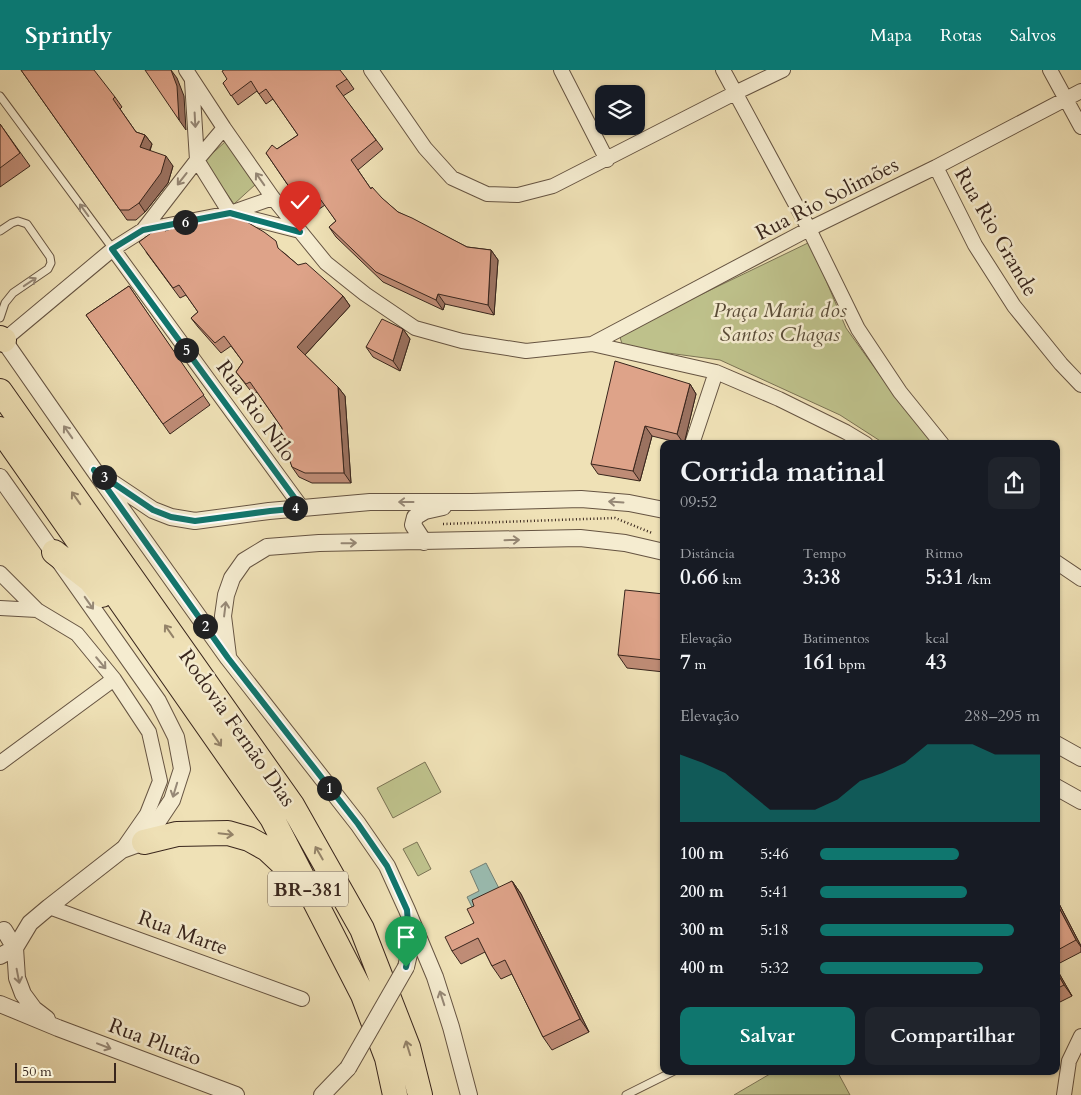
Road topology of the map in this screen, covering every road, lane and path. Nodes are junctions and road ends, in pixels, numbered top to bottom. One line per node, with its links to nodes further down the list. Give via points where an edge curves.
1 (371, 70): 14 (street, via 425,148 452,178 487,194 518,195 553,186)
2 (561, 70): 14 (street)
3 (723, 70): 8 (street)
4 (783, 70): 8 (street)
5 (1050, 70): 10 (street)
6 (189, 75): 12 (street); 13 (street, one-way to 13)
7 (1081, 91): 10 (street, Rua Rio Solimões)
8 (735, 93): 14 (street); 18 (street)
9 (0, 96): 22 (lane, Rua Rio Nilo, one-way to 9)
10 (1065, 100): 11 (street); 15 (street, Rua Rio Solimões)
11 (1081, 126)
12 (224, 128): 13 (street); 16 (street, one-way to 12)
13 (197, 160): 17 (street); 19 (street, one-way to 19)
14 (607, 160)
15 (936, 168): 18 (street, Rua Rio Solimões); 26 (street, Rua Rio Grande, via 975,245 1014,306)
16 (273, 198): 17 (street); 21 (street)
17 (230, 213): 19 (street); 21 (street)
18 (808, 229): 24 (street, Rua Rio Solimões); 31 (street, via 858,330 900,392)
19 (143, 230): 22 (street)
20 (0, 231): 23 (lane, one-way to 20, via 5,303 13,293 48,269 51,263 27,224 18,221)
21 (300, 232): 24 (street, via 326,263 415,328 462,341 526,351)
22 (112, 249): 23 (street); 35 (street, Rua Rio Nilo)
23 (1, 328): 32 (street, one-way to 23)
24 (592, 344): 25 (street)
25 (716, 372): 29 (street); 30 (street, via 779,399)
26 (1081, 385)
27 (0, 391): 70 (highway, Rodovia Fernão Dias / BR-381, one-way to 27, via 408,1046 362,929 292,805)
28 (0, 429): 47 (highway, Rodovia Fernão Dias / BR-381)
29 (693, 440)
30 (859, 440)
31 (939, 440)
32 (94, 470): 35 (street, via 153,510 171,517 195,521); 45 (street)
33 (0, 477): 39 (street)
34 (472, 502): 35 (street, one-way to 35, via 370,502); 36 (street, one-way to 34, via 580,499); 37 (street, via 425,511 415,517 413,525)
35 (302, 508)
36 (660, 509)
37 (424, 542): 38 (street, one-way to 38, via 580,538); 45 (street, one-way to 37, via 223,616 226,595 232,578 244,561 267,547)
38 (660, 551)
39 (54, 552): 47 (highway, via 90,580 171,684); 53 (street, one-way to 53, via 158,701 176,737 182,769 172,800)
40 (1060, 565): 42 (street)
41 (0, 573): 44 (street)
42 (1081, 579)
43 (0, 608): 44 (street)
44 (37, 610): 46 (street, one-way to 46, via 77,634)
45 (228, 658): 56 (street, via 358,824 387,866)
46 (114, 679): 50 (street); 54 (street, via 149,732 160,781 147,814)
47 (189, 700): 61 (highway, Rodovia Fernão Dias / BR-381, one-way to 61, via 272,818)
48 (1060, 746): 49 (street)
49 (1081, 758)
50 (0, 763)
51 (1060, 789): 52 (street)
52 (1081, 801)
53 (144, 842): 54 (street); 61 (highway, one-way to 61, via 177,834 228,833 268,849 294,879 355,987)
54 (122, 850): 55 (street)
55 (49, 907): 57 (street); 62 (street, Rua Marte)
56 (407, 910): 68 (street, bridge, via 410,950 406,967 348,1068); 71 (street, one-way to 56, via 452,1027)
57 (30, 923): 58 (street); 59 (street)
58 (2, 931): 59 (street, Rua Plutão)
59 (15, 948): 60 (street); 64 (street, Rua Plutão, one-way to 64, via 17,978 23,994)
60 (0, 956)
61 (363, 995): 69 (highway, Rodovia Fernão Dias / BR-381, via 387,1058)
62 (302, 999)
63 (0, 1004): 64 (street, Rua Plutão)
64 (58, 1028): 67 (street, Rua Plutão, one-way to 67)
65 (1081, 1036): 73 (street, via 1069,1060)
66 (666, 1075): 72 (lane)
67 (236, 1095)
68 (322, 1095)
69 (395, 1095)
70 (420, 1095)
71 (469, 1095)
72 (626, 1095)
73 (1064, 1095)

